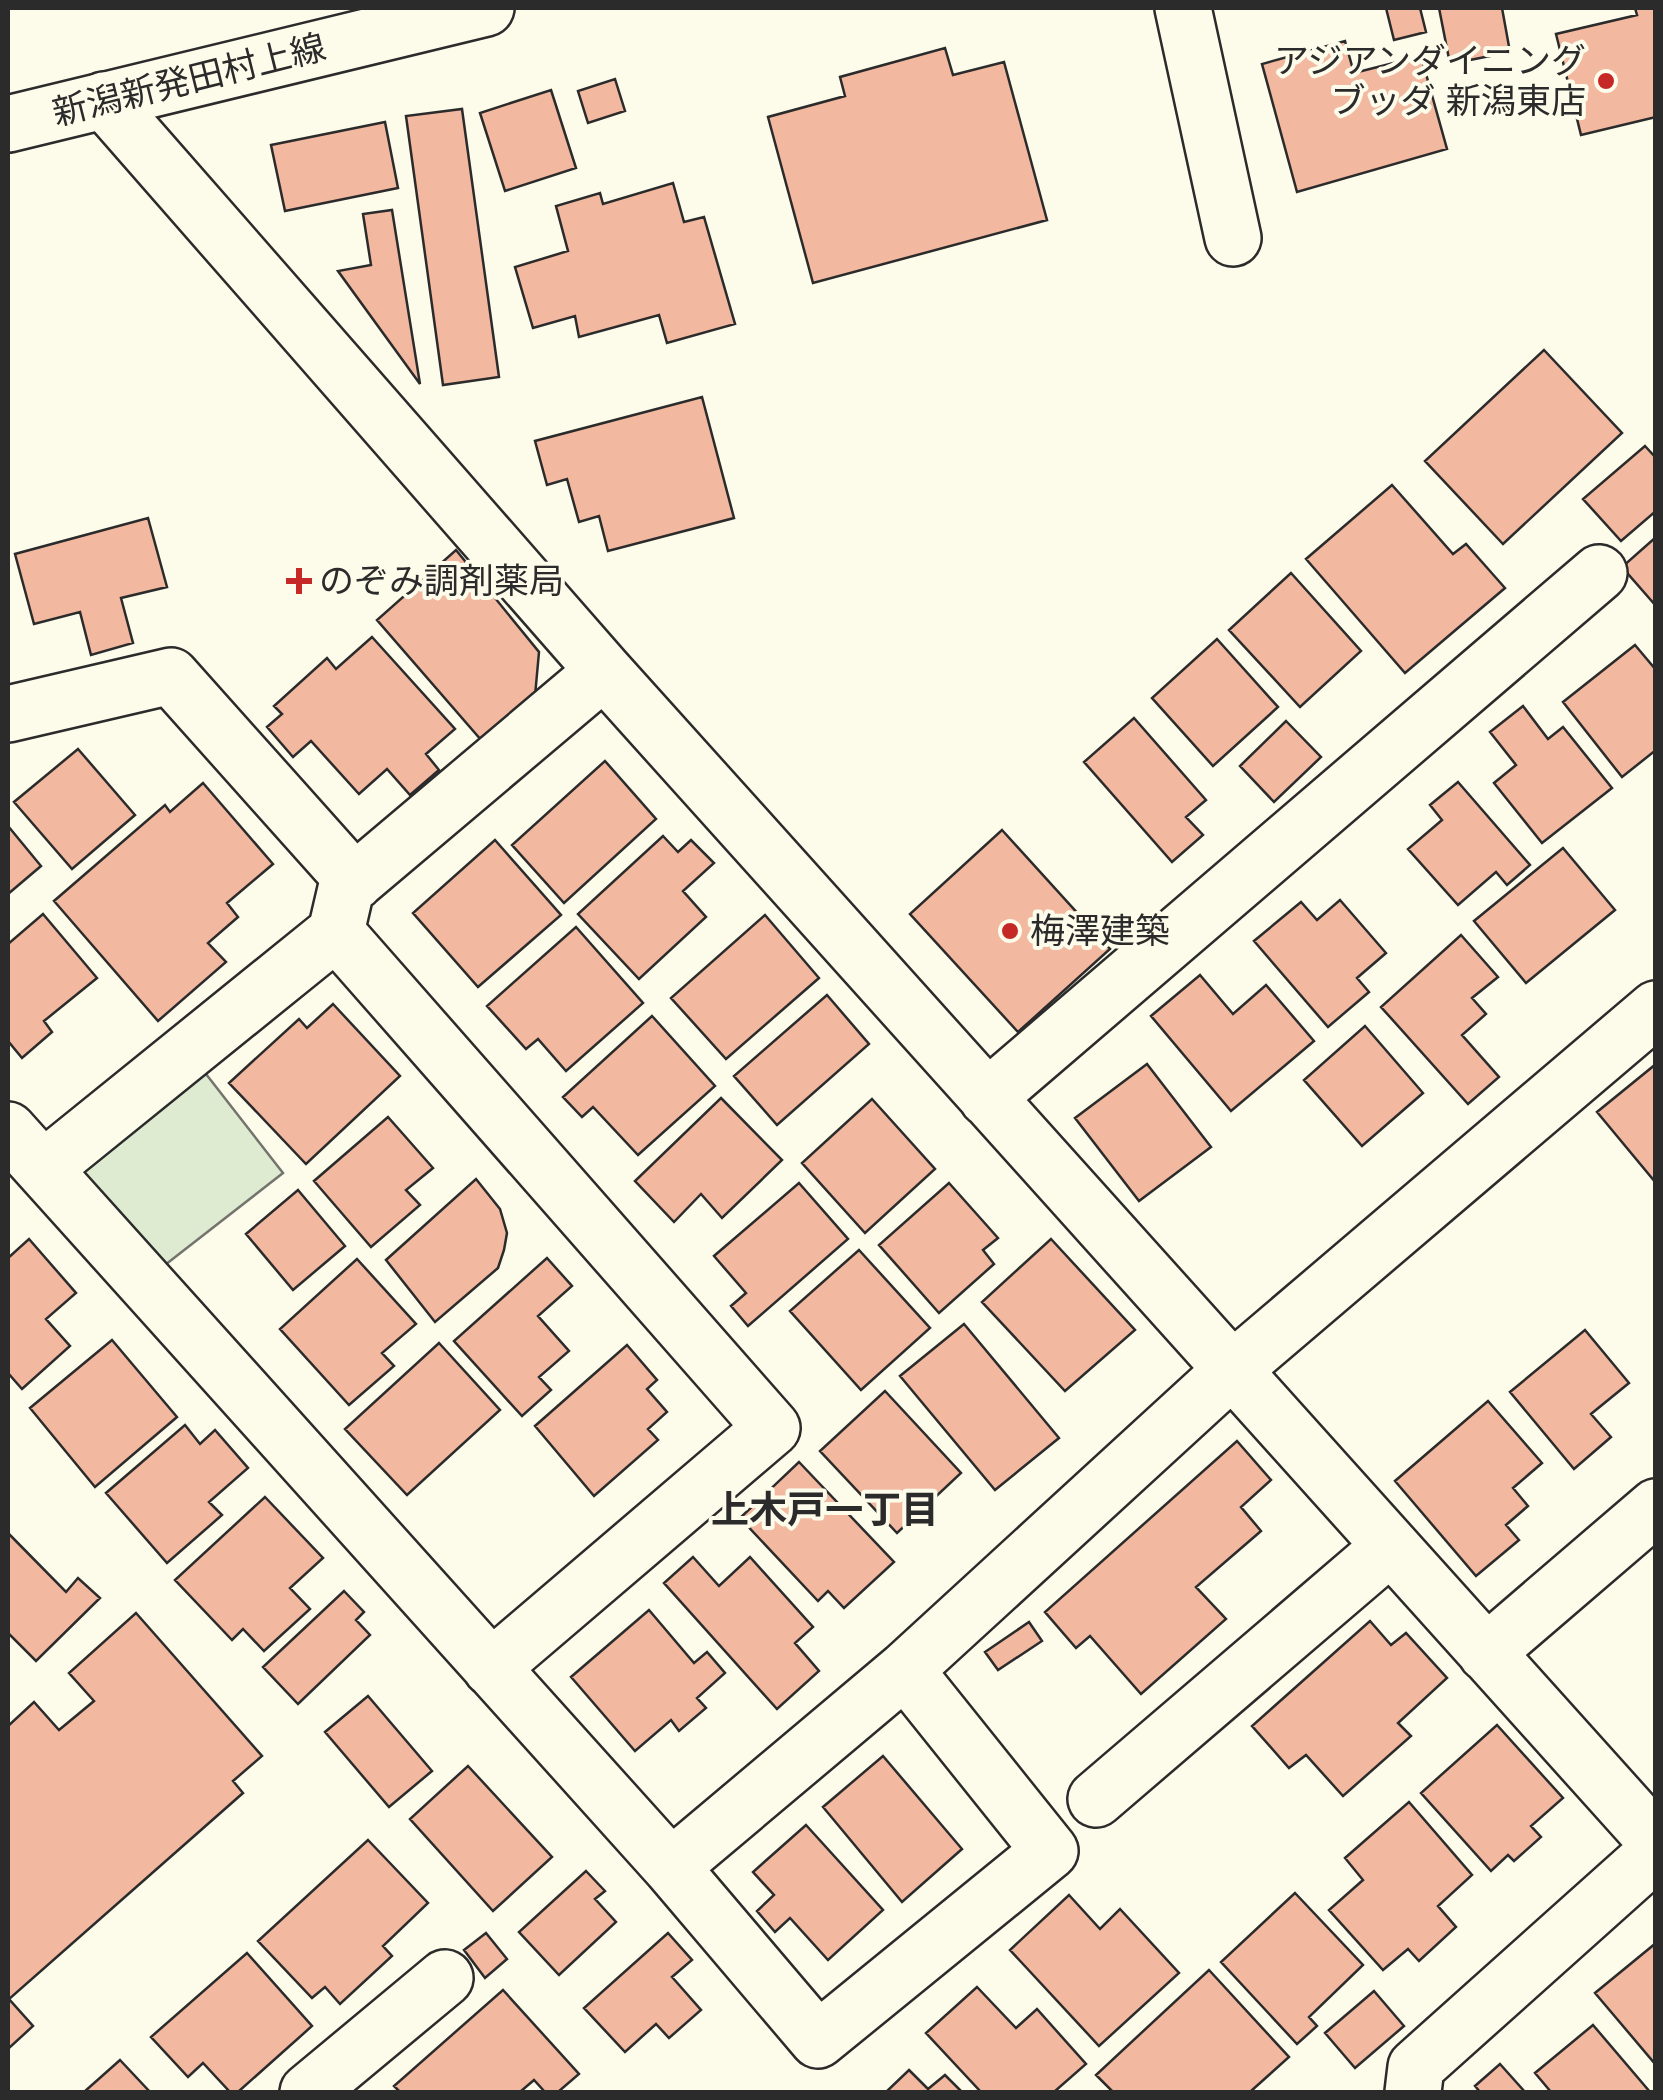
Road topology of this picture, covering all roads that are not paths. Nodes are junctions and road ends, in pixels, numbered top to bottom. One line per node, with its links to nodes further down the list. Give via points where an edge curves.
1 (486, 8): 3 (street, 新潟新発田村上線)
2 (1183, 8): 6 (street)
3 (358, 23): 4 (street, 新潟新発田村上線)
4 (104, 100): 5 (street, 新潟新発田村上線); 8 (street)
5 (8, 124)
6 (1233, 238)
7 (1599, 573): 13 (street)
8 (604, 671): 10 (street); 13 (street)
9 (8, 714): 10 (street, via 171,676)
10 (355, 882): 11 (street, via 346,888)
11 (336, 932): 15 (street); 20 (street, via 772,1428)
12 (1656, 1010): 16 (street)
13 (987, 1098): 16 (street)
14 (8, 1130): 15 (street)
15 (43, 1170): 20 (street)
16 (1230, 1370): 18 (street); 21 (street)
17 (1656, 1507): 19 (street)
18 (1390, 1547): 19 (street); 22 (street)
19 (1486, 1653): 23 (street)
20 (491, 1668): 25 (street)
21 (905, 1670): 25 (street); 25 (street, via 1050,1851 818,2040)
22 (1096, 1798)
23 (1656, 1841)
24 (1656, 1852): 28 (street, via 1416,2067)
25 (671, 1867)
26 (445, 1978): 27 (street)
27 (308, 2092)
28 (1413, 2092)

